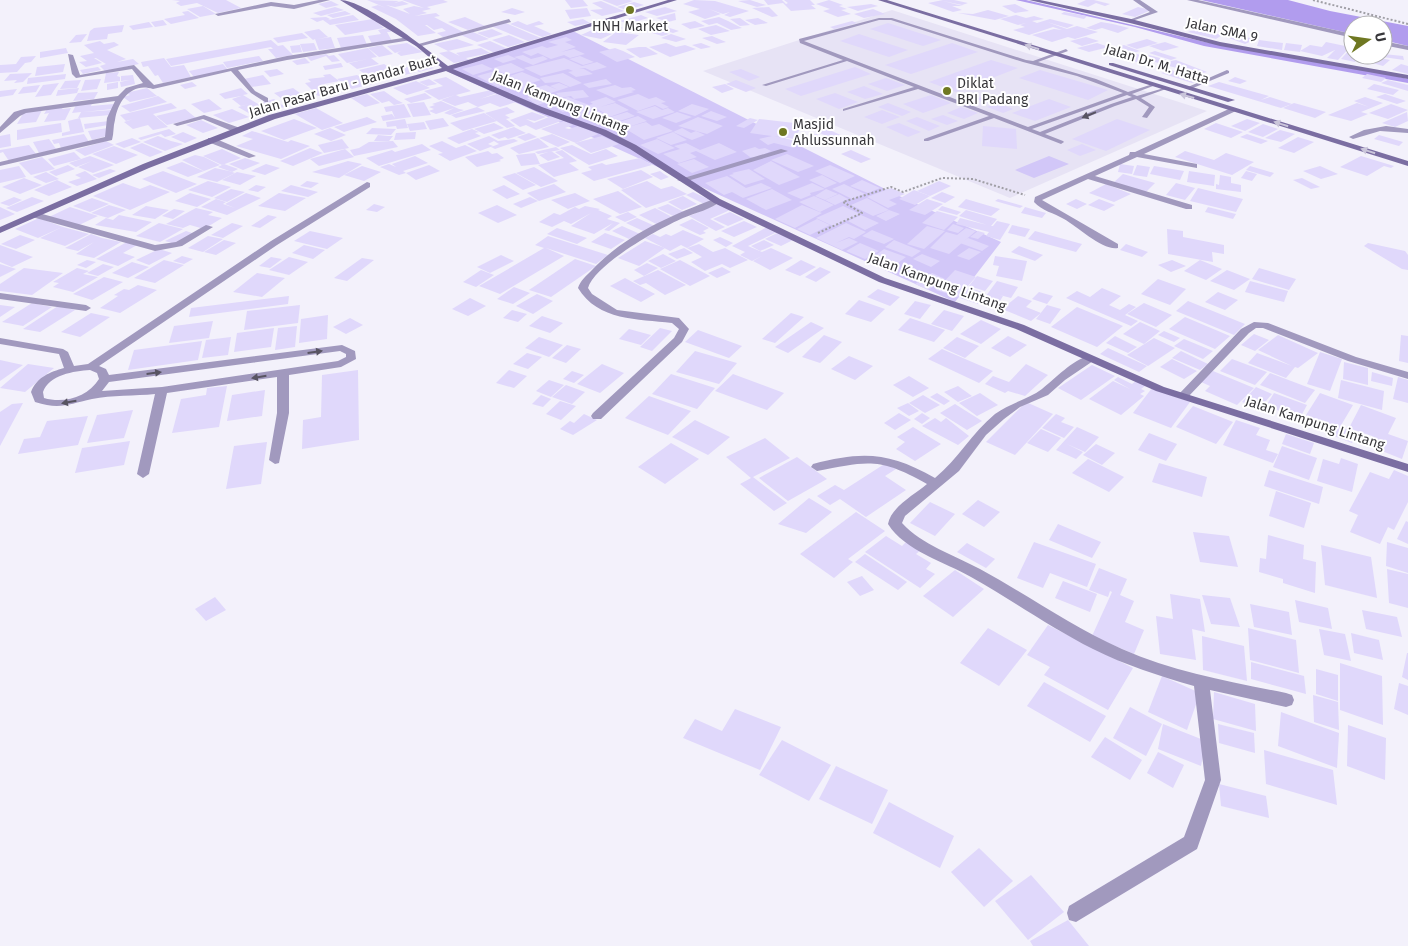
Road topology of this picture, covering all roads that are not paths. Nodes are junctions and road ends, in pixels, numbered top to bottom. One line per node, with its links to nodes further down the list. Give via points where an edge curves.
1 (327, 0): 9 (street, via 290,7 271,4)
2 (344, 0): 13 (street, Jalan Kampung Lintang)
3 (674, 0): 23 (street, Jalan Pasar Baru - Bandar Buat)
4 (898, 0): 17 (street, Jalan Dr. M. Hatta)
5 (1032, 0): 11 (street, Jalan SMA 9)
6 (1136, 0): 11 (street, via 1155,12)
7 (1190, 0): 12 (street)
8 (887, 1): 18 (street, Jalan Dr. M. Hatta, one-way to 8)
9 (218, 14)
10 (509, 21): 14 (street)
11 (1131, 21): 25 (street, Jalan SMA 9, via 1220,44)
12 (1343, 34)
13 (409, 39): 14 (street, Jalan Kampung Lintang); 22 (street)
14 (418, 45): 23 (street, Jalan Kampung Lintang)
15 (1393, 45): 16 (street)
16 (1408, 48)
17 (1066, 50): 18 (lane); 30 (street, Jalan Dr. M. Hatta)
18 (1055, 54): 21 (lane); 27 (street, Jalan Dr. M. Hatta)
19 (70, 55): 26 (street, via 78,77 133,67)
20 (846, 60): 21 (lane, via 801,40 879,19 891,19); 28 (lane); 29 (lane)
21 (1033, 62): 32 (lane)
22 (233, 69): 26 (street, via 153,87); 35 (street)
23 (447, 69): 45 (street, Jalan Pasar Baru - Bandar Buat, via 301,108); 62 (street, Jalan Kampung Lintang, via 539,109 603,132 633,147)
24 (1227, 72): 30 (street)
25 (1408, 77)
26 (146, 84): 33 (street, via 126,89)
27 (1151, 85): 31 (street, Jalan Dr. M. Hatta); 32 (lane)
28 (764, 86)
29 (916, 88): 39 (lane); 41 (lane)
30 (1191, 88): 37 (street, Jalan Dr. M. Hatta)
31 (1164, 89): 34 (lane); 40 (street, Jalan Dr. M. Hatta, one-way to 31)
32 (1125, 94): 34 (lane); 36 (lane)
33 (119, 98): 46 (street, via 24,111); 58 (street, via 111,118 110,138)
34 (1135, 98): 38 (lane); 42 (lane, via 1152,107)
35 (265, 100)
36 (1103, 102): 38 (lane); 44 (lane)
37 (1246, 104)
38 (1113, 105): 48 (lane, one-way to 48)
39 (845, 110)
40 (1234, 110): 50 (street, Jalan Dr. M. Hatta, one-way to 40); 55 (street)
41 (994, 116): 44 (lane); 52 (lane)
42 (1145, 117)
43 (177, 124): 45 (street, via 204,118)
44 (1028, 129): 48 (lane)
45 (237, 130): 51 (street, Jalan Pasar Baru - Bandar Buat)
46 (0, 131)
47 (1408, 131): 49 (street, via 1381,128)
48 (1040, 134): 53 (lane)
49 (1345, 135): 50 (street); 56 (street)
50 (1328, 138): 59 (street, one-way to 50)
51 (211, 140): 57 (street); 66 (street, Jalan Pasar Baru - Bandar Buat)
52 (926, 140)
53 (1061, 142)
54 (784, 152): 62 (street)
55 (1133, 154): 60 (street); 61 (street)
56 (1408, 155)
57 (252, 156)
58 (0, 164)
59 (1408, 164)
60 (1194, 166)
61 (1085, 176): 65 (street); 69 (street, via 1038,199 1042,206)
62 (681, 180): 64 (street, Jalan Kampung Lintang)
63 (367, 186): 74 (street, via 274,243)
64 (717, 201): 73 (street, Jalan Kampung Lintang, via 882,280 1020,326); 82 (street, via 638,235 610,257 584,284 588,296 614,313 674,320 684,329 678,340)
65 (1190, 207)
66 (35, 215): 67 (street, via 155,248 179,244); 68 (street, Jalan Pasar Baru - Bandar Buat)
67 (209, 227)
68 (0, 230)
69 (1115, 246)
70 (0, 296): 71 (street)
71 (86, 308)
72 (0, 341): 75 (street, via 63,352)
73 (1089, 359): 81 (street, Jalan Kampung Lintang); 87 (street, via 1044,394 1016,405 1000,416 982,432 955,468)
74 (91, 367): 75 (street); 78 (street, via 102,371)
75 (70, 369): 80 (street, one-way to 75, via 61,404 39,400 37,389 42,383)
76 (283, 373): 78 (street, one-way to 76, via 342,348 351,353 351,359 341,364); 79 (street, one-way to 79); 83 (street, via 283,413)
77 (1408, 376): 81 (street, via 1257,324 1245,331)
78 (105, 379): 80 (street)
79 (162, 390): 80 (street); 86 (street)
80 (88, 396)
81 (1183, 396): 85 (street, Jalan Kampung Lintang)
82 (597, 416)
83 (275, 460)
84 (817, 467): 87 (street, via 867,457 892,460)
85 (1408, 468)
86 (143, 474)
87 (934, 484): 88 (street, via 896,518 900,530 1069,629 1124,656)
88 (1201, 682): 89 (street); 90 (street, via 1213,780 1191,844)
89 (1286, 700)
90 (1076, 913)

